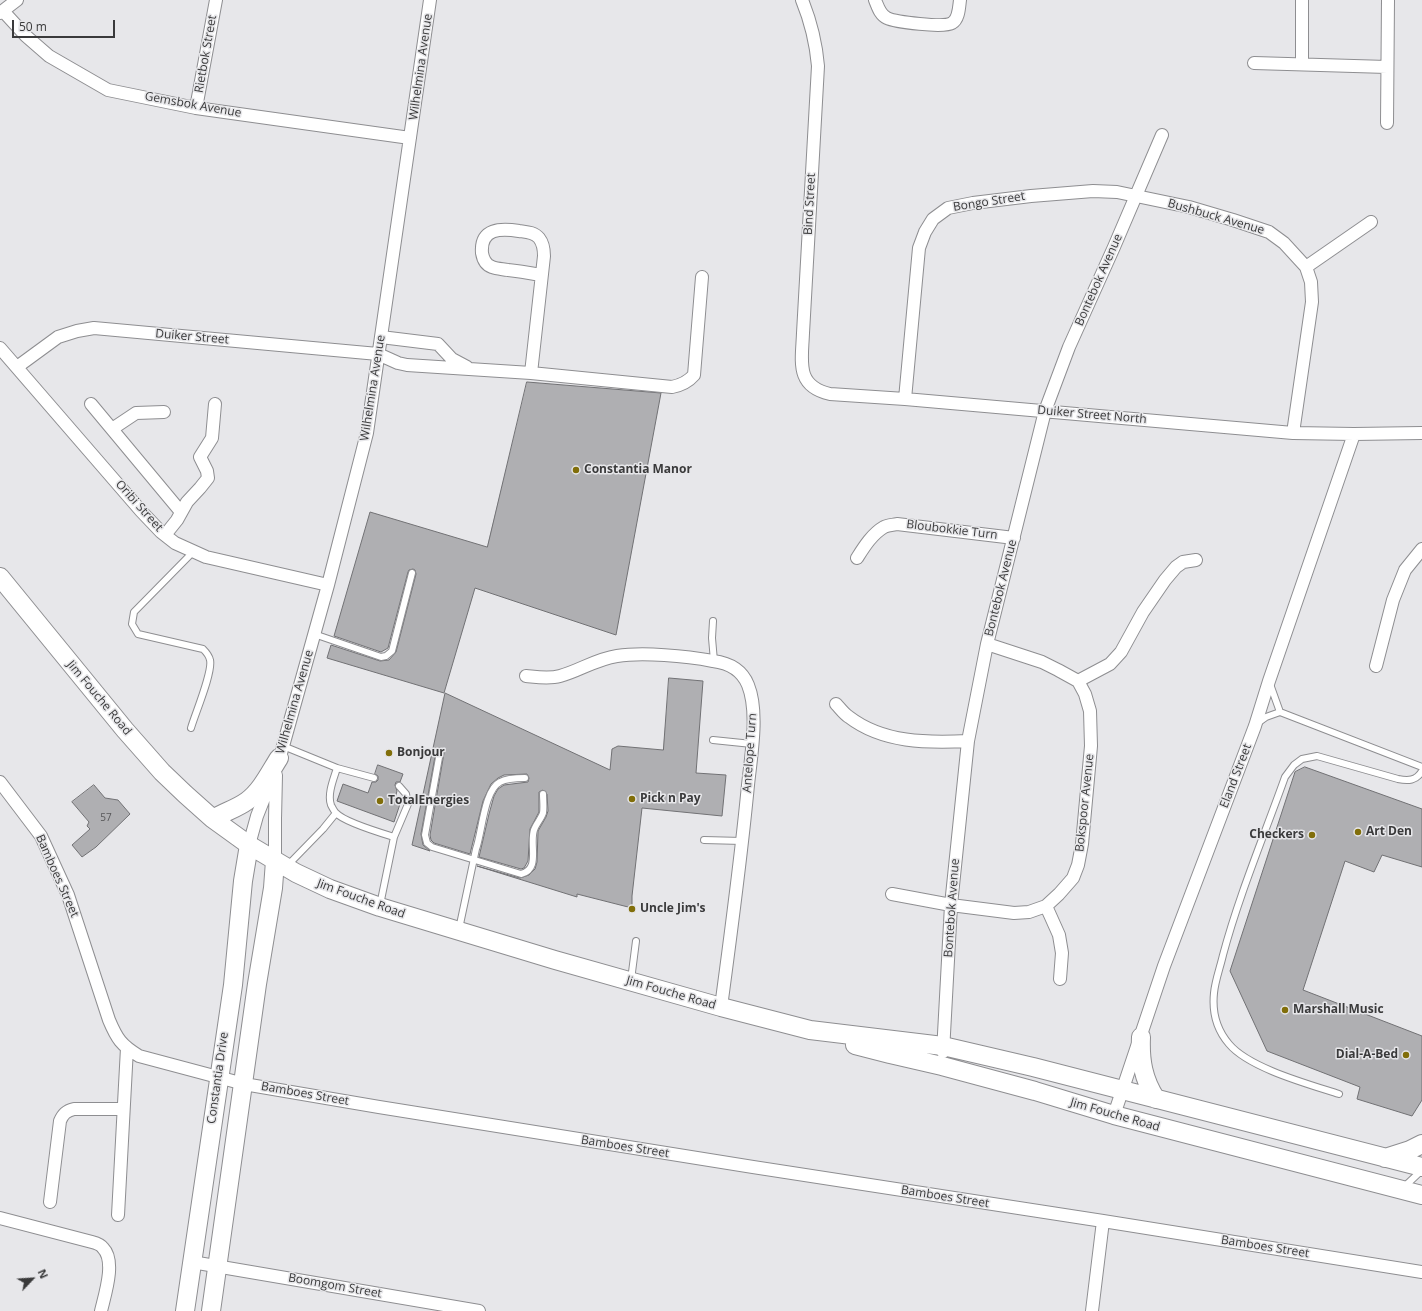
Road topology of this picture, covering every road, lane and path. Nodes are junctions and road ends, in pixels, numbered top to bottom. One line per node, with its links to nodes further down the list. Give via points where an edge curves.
1 (17, 0): 9 (street)
2 (216, 0): 13 (street, Rietbok Street)
3 (430, 0): 16 (street, Wilhelmina Avenue)
4 (802, 0): 28 (street, Bind Street, via 815,39 818,66 802,371 811,386 820,392)
5 (875, 0): 6 (street, via 881,14 887,18 939,26 951,24 956,19)
6 (960, 0)
7 (1302, 0): 11 (street)
8 (1388, 0): 12 (street)
9 (1, 12): 13 (street, Gemsbok Avenue, via 49,56 108,90)
10 (1254, 63): 11 (street)
11 (1302, 64): 12 (street)
12 (1387, 67): 14 (street)
13 (196, 108): 16 (street, Gemsbok Avenue)
14 (1387, 123)
15 (1162, 135): 17 (street, Bontebok Avenue)
16 (410, 138): 22 (street, Wilhelmina Avenue)
17 (1136, 197): 19 (street, Bushbuck Avenue, via 1189,207 1269,232 1284,243); 29 (street, Bongo Street, via 1117,192 1093,191 1031,196 948,208 933,219 919,248); 32 (street, Bontebok Avenue, via 1069,347)
18 (1371, 222): 19 (street)
19 (1306, 267): 36 (street, Bushbuck Avenue, via 1311,282 1312,302)
20 (541, 275): 20 (street, via 544,248 538,238 530,233 496,229 484,240 483,257 492,267); 27 (street)
21 (702, 277): 27 (street, Duiker Street, via 694,375 682,385 672,387)
22 (381, 337): 24 (street, Wilhelmina Avenue); 26 (street, via 438,344 452,359)
23 (0, 348): 25 (street, Oribi Street)
24 (378, 354): 25 (street, Duiker Street, via 94,328 58,337); 26 (street, Duiker Street, via 398,363); 47 (street, Wilhelmina Avenue, via 367,433)
25 (17, 367): 39 (street, Oribi Street, via 141,511)
26 (470, 368): 27 (street, Duiker Street)
27 (531, 373)
28 (830, 394): 29 (street, Duiker Street North)
29 (905, 399): 32 (street, Duiker Street North)
30 (91, 404): 34 (street)
31 (215, 404): 38 (street, via 212,438 200,457 208,478)
32 (1045, 411): 36 (street, Duiker Street North); 40 (street, Bontebok Avenue)
33 (164, 412): 34 (street, via 136,413)
34 (112, 429): 38 (street)
35 (1422, 432): 37 (street, Duiker Street North)
36 (1293, 433): 37 (street, Duiker Street North)
37 (1354, 434): 55 (street, Eland Street)
38 (181, 512): 39 (street)
39 (165, 535): 42 (street, Oribi Street, via 175,543)
40 (1014, 538): 43 (street, Bloubokkie Turn, via 897,524 884,527 867,543); 50 (street, Bontebok Avenue)
41 (1422, 549): 52 (street, via 1405,570 1393,600)
42 (194, 551): 47 (street, Oribi Street, via 206,557); 59 (lane, via 134,612 132,624 138,634 203,649 208,654 208,675)
43 (857, 558)
44 (1196, 560): 54 (street, via 1176,566 1143,612 1122,652 1110,664)
45 (412, 573): 49 (lane, via 389,655 381,657)
46 (0, 577): 74 (street, Jim Fouche Road, via 125,730 162,772)
47 (328, 586): 49 (street, Wilhelmina Avenue)
48 (713, 621): 51 (lane)
49 (314, 634): 64 (street, Wilhelmina Avenue)
50 (987, 644): 54 (street, via 1042,662); 61 (street, Bontebok Avenue)
51 (714, 661): 53 (street, Antelope Turn, via 617,656 558,676); 62 (street, Antelope Turn, via 736,668 748,686 753,708)
52 (1376, 666)
53 (526, 676)
54 (1078, 681): 83 (street, Bokspoor Avenue, via 1090,711 1091,746 1082,844 1073,878)
55 (1269, 681): 57 (lane); 58 (street, Eland Street)
56 (836, 704): 61 (street, via 848,717 887,736 938,742)
57 (1280, 712): 58 (lane, via 1260,720); 65 (lane)
58 (1255, 726): 91 (street, Eland Street, via 1164,966)
59 (191, 728)
60 (713, 740): 62 (lane)
61 (968, 741): 82 (street, Bontebok Avenue)
62 (752, 744): 77 (street, Antelope Turn)
63 (440, 752): 79 (lane, via 426,825 426,839 432,847)
64 (280, 757): 66 (lane); 74 (street, via 254,796); 78 (street, Wilhelmina Avenue, via 257,816); 80 (street, Wilhelmina Avenue, via 275,819)
65 (1422, 767)
66 (337, 768): 68 (lane); 73 (lane, via 330,803)
67 (1422, 771): 98 (lane, via 1414,780 1407,781 1317,756 1302,759 1294,765 1285,777 1231,926 1214,993 1214,1014 1218,1029 1230,1045 1248,1060)
68 (374, 778)
69 (525, 778): 79 (lane, via 506,780 494,786 482,819 480,840)
70 (399, 786): 75 (lane, via 406,794 408,804)
71 (2, 788): 93 (street, Bamboes Street, via 41,836 68,895 108,1020 115,1036)
72 (543, 794): 79 (lane, via 543,812 534,830 533,860 528,871 520,874)
73 (336, 813): 75 (lane, via 374,832); 80 (lane, via 323,829)
74 (213, 819): 78 (street, Jim Fouche Road)
75 (394, 837): 84 (lane)
76 (704, 840): 77 (lane)
77 (742, 841): 89 (street, Antelope Turn)
78 (249, 845): 80 (street, Jim Fouche Road); 95 (street, Constantia Drive)
79 (474, 858): 85 (lane)
80 (280, 864): 84 (street, Jim Fouche Road, via 330,889); 96 (street, via 273,888 257,984)
81 (892, 894): 82 (street, Bokspoor Avenue)
82 (951, 905): 83 (street, Bokspoor Avenue, via 1014,913 1028,912); 92 (street, Bontebok Avenue)
83 (1046, 906): 87 (street, via 1059,935 1062,953)
84 (380, 907): 85 (street, Jim Fouche Road)
85 (458, 930): 88 (street, Jim Fouche Road)
86 (636, 941): 88 (lane)
87 (1060, 979)
88 (630, 981): 89 (street, Jim Fouche Road)
89 (721, 1007): 90 (street, Jim Fouche Road)
90 (810, 1030): 92 (street, Jim Fouche Road); 94 (street, Jim Fouche Road, via 838,1040)
91 (1140, 1037): 97 (street, Eland Street); 99 (street, via 1142,1069 1146,1083)
92 (944, 1046): 94 (street, Bontebok Avenue); 97 (street, Jim Fouche Road)
93 (127, 1048): 95 (street, Bamboes Street, via 140,1056); 100 (street)
94 (942, 1066): 101 (street, Jim Fouche Road)
95 (218, 1077): 96 (street, Bamboes Street); 111 (street, Constantia Drive)
96 (244, 1084): 110 (street, Bamboes Street); 112 (street)
97 (1123, 1091): 99 (street, Jim Fouche Road); 101 (street, Eland Street)
98 (1338, 1094)
99 (1156, 1099): 103 (street, Jim Fouche Road)
100 (124, 1109): 107 (street, via 74,1109 63,1115 60,1121); 108 (street)
101 (1114, 1116): 105 (street, Jim Fouche Road)
102 (1422, 1144): 103 (street)
103 (1385, 1158): 104 (street, Jim Fouche Road)
104 (1422, 1168): 105 (lane)
105 (1401, 1190): 106 (street, Jim Fouche Road)
106 (1422, 1196)
107 (50, 1202)
108 (118, 1215)
109 (0, 1218): 114 (street, via 103,1247 109,1257 109,1269)
110 (1103, 1221): 113 (street, Bamboes Street); 118 (street)
111 (192, 1262): 112 (street, Boomgom Street); 115 (street, Constantia Drive)
112 (218, 1266): 116 (street); 117 (street, Boomgom Street)
113 (1422, 1272)
114 (101, 1311)
115 (185, 1311)
116 (211, 1311)
117 (478, 1311)
118 (1092, 1311)

